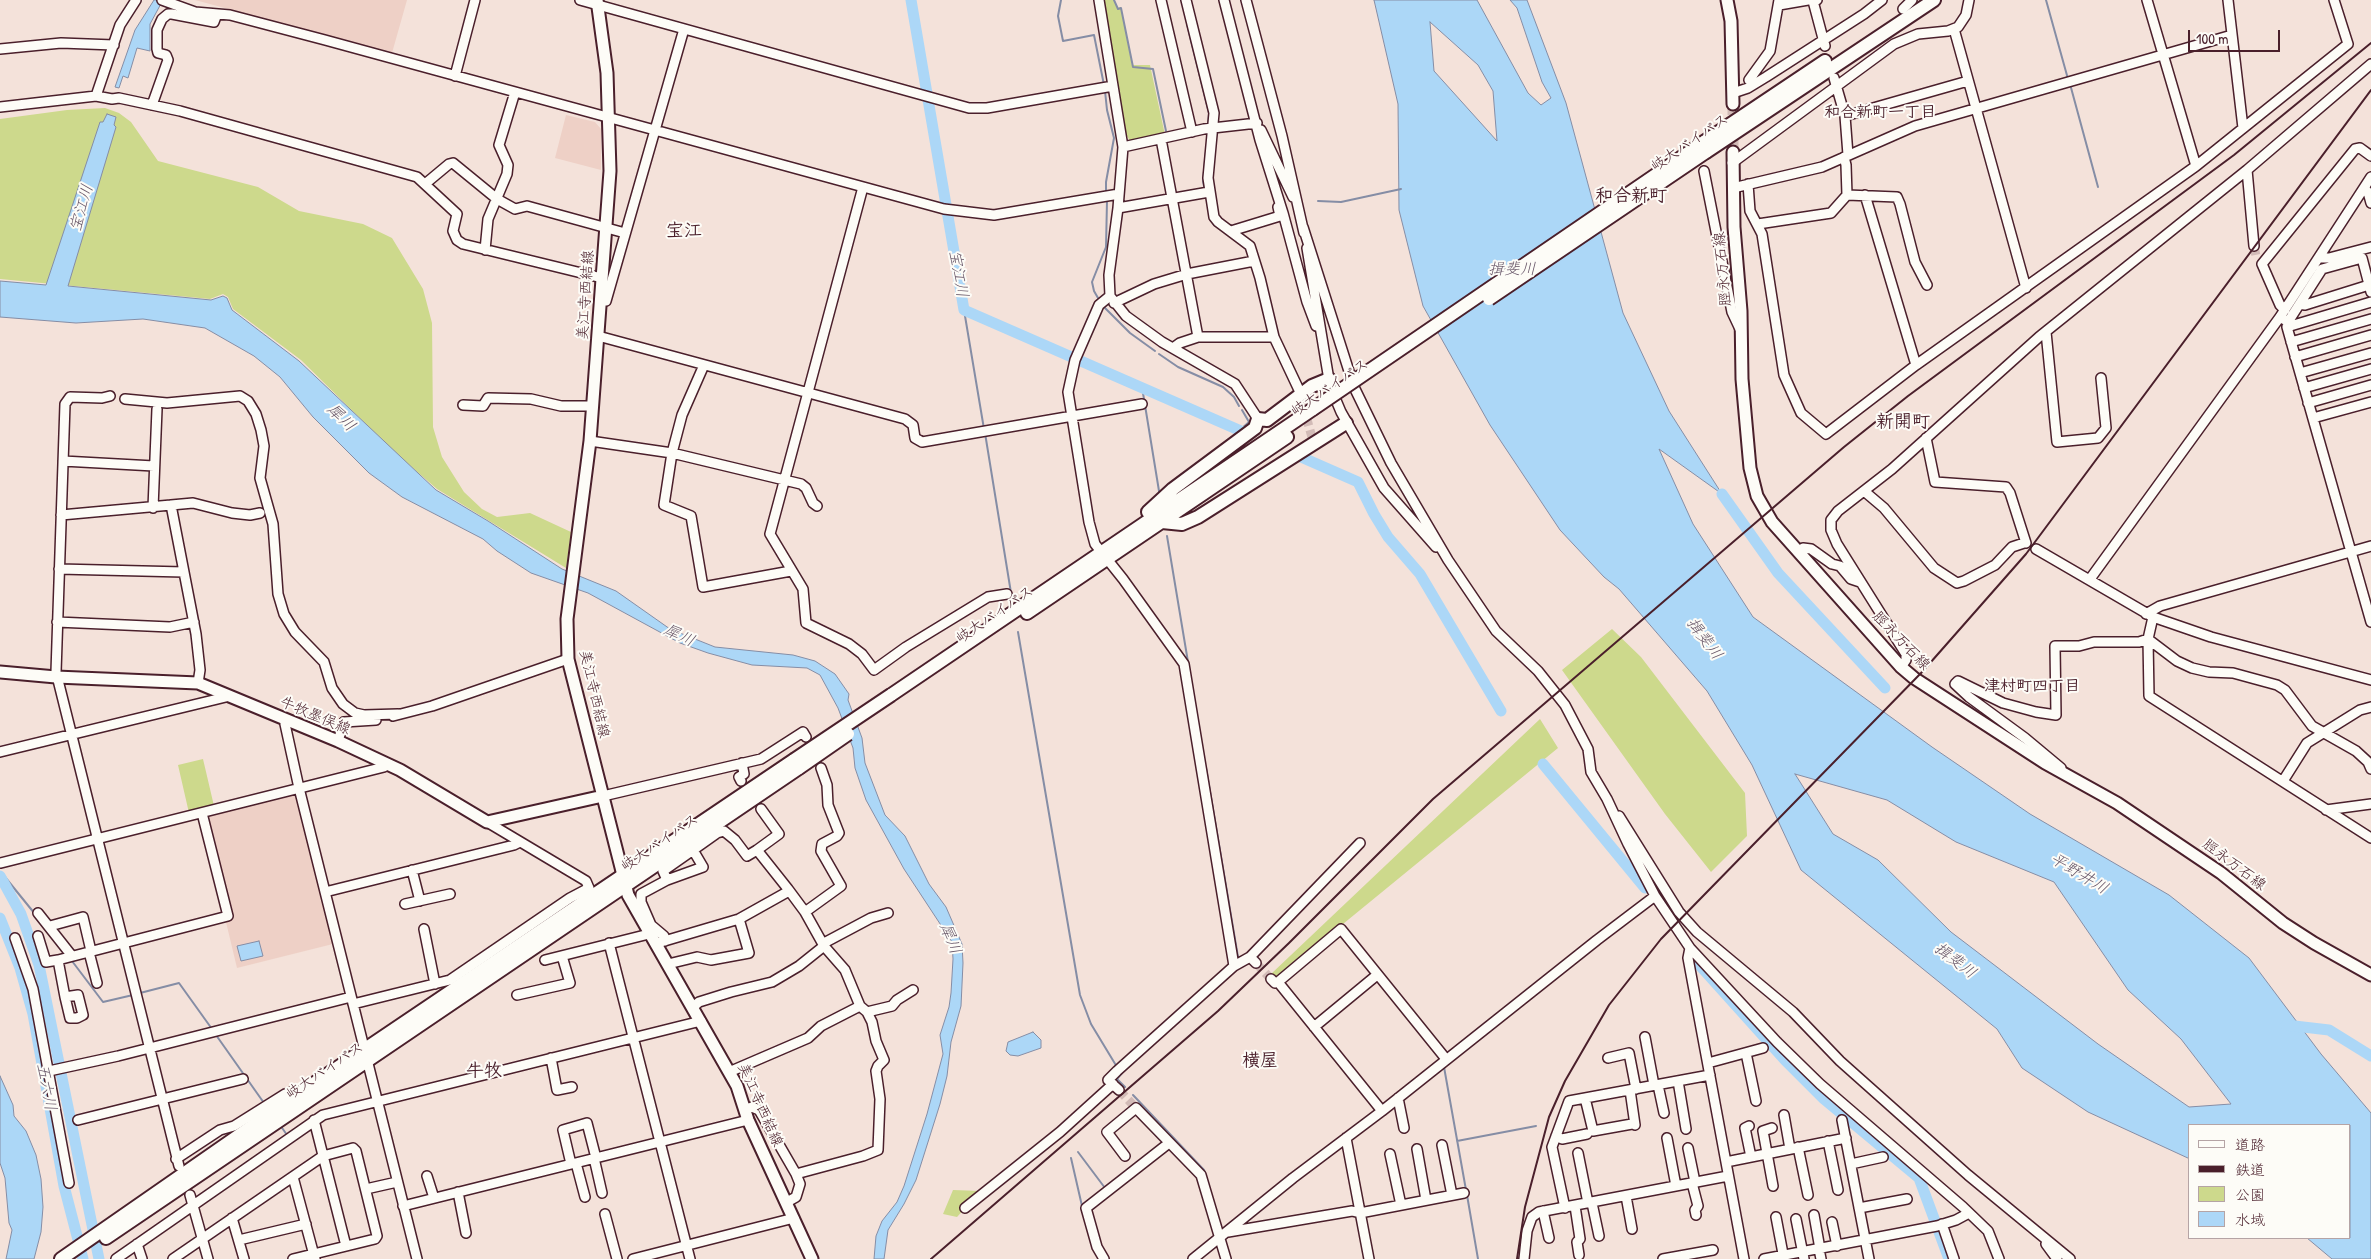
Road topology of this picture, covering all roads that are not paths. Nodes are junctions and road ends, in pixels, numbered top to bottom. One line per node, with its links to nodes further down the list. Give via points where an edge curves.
1 (136, 0): 30 (street, via 120,25)
2 (475, 0): 35 (street)
3 (580, 0): 21 (street)
4 (1099, 0): 39 (street)
5 (1161, 0): 52 (street)
6 (1186, 0): 50 (street, via 1214,113)
7 (1224, 0): 48 (street)
8 (1239, 0): 25 (street, via 1244,13)
9 (1246, 0): 25 (street)
10 (1727, 0): 42 (main road, via 1731,20)
11 (1812, 0): 20 (street); 29 (street)
12 (1882, 0): 29 (street)
13 (1917, 0): 23 (highway, 岐大バイパス)
14 (1934, 0): 32 (highway, 岐大バイパス)
15 (1942, 0): 32 (street)
16 (2148, 0): 33 (street)
17 (2228, 0): 28 (street)
18 (2334, 0): 49 (street, via 2348,44)
19 (164, 1): 24 (street, via 195,12)
20 (1779, 2): 36 (street, via 1770,51)
21 (597, 3): 26 (street); 47 (main road, 美江寺西結線, via 607,73)
22 (1967, 3): 27 (street, via 1966,15)
23 (1907, 4): 55 (highway, 岐大バイパス)
24 (217, 14): 35 (street); 43 (street, via 214,22 172,14 162,19 157,30 157,49 168,60)
25 (1251, 19): 76 (street)
26 (684, 29): 39 (street, via 968,108 987,108); 51 (street)
27 (1954, 29): 37 (street); 38 (street, via 1905,38)
28 (2232, 36): 33 (street); 49 (street)
29 (1824, 43): 42 (street)
30 (114, 44): 31 (street, via 61,43); 41 (street)
31 (0, 49)
32 (1856, 50): 55 (highway, 岐大バイパス)
33 (2164, 56): 45 (street); 59 (street)
34 (2371, 64): 60 (street)
35 (455, 76): 40 (street)
36 (1749, 80)
37 (1968, 81): 45 (street); 46 (street)
38 (1835, 82): 46 (street); 58 (street)
39 (1113, 86): 54 (street)
40 (514, 92): 47 (street); 73 (street, via 500,145 508,165 507,174)
41 (96, 96): 43 (street); 44 (street)
42 (1733, 99)
43 (152, 105): 63 (street, via 417,177)
44 (0, 107)
45 (1976, 109): 56 (street, via 1915,126); 91 (street)
46 (1845, 116): 56 (street)
47 (608, 118): 51 (street); 80 (main road, 美江寺西結線, via 610,172)
48 (1256, 123): 50 (street); 72 (street); 76 (street)
49 (2243, 128): 59 (street)
50 (1212, 129): 52 (street); 68 (street)
51 (654, 131): 65 (street); 82 (street)
52 (1192, 132): 53 (street)
53 (1161, 139): 54 (street); 74 (street)
54 (1123, 147): 69 (street)
55 (1705, 147): 131 (highway, 岐大バイパス, bridge)
56 (1846, 156): 64 (street, via 1822,167); 70 (street)
57 (2371, 156): 87 (street, via 2360,148 2355,149)
58 (1732, 157): 66 (main road, 脛永万石線)
59 (2196, 166): 91 (street)
60 (2247, 170): 87 (street, via 2255,251); 100 (street)
61 (1704, 171): 101 (street, via 1732,312)
62 (2371, 177): 67 (street)
63 (426, 184): 73 (street, via 453,163); 84 (street, via 457,214 453,231 457,240)
64 (1748, 184): 66 (street); 78 (street, via 1750,211)
65 (863, 187): 69 (street, via 947,210 994,214); 121 (street)
66 (1734, 188): 101 (main road, 脛永万石線)
67 (2364, 188): 75 (street); 85 (street)
68 (1209, 192): 74 (street); 81 (street, via 1214,217)
69 (1119, 194): 77 (street)
70 (1848, 195): 71 (street); 78 (street, via 1831,213)
71 (1865, 195): 90 (street, via 1896,197 1915,262); 112 (street)
72 (1278, 197): 81 (street, via 1280,216); 106 (street, via 1307,302)
73 (497, 199): 80 (street, via 516,209 527,206); 84 (street, via 488,219)
74 (1172, 199): 77 (street); 88 (street)
75 (2371, 203)
76 (1298, 204): 79 (street)
77 (1118, 208): 94 (street, via 1109,276)
78 (1758, 224): 112 (street, via 1784,376 1805,418 1826,434)
79 (1303, 227): 106 (street); 155 (street, via 1364,410)
80 (606, 228): 82 (street); 89 (main road, 美江寺西結線)
81 (1232, 231): 86 (street, via 1250,246)
82 (625, 233): 93 (street, via 606,301)
83 (2371, 246): 85 (street)
84 (485, 250): 89 (street)
85 (2318, 258): 97 (street)
86 (1254, 261): 88 (street); 105 (street)
87 (2262, 264): 97 (street)
88 (1187, 274): 94 (street); 104 (street)
89 (602, 278): 93 (main road, 美江寺西結線)
90 (1926, 285)
91 (2026, 288): 112 (street)
92 (2370, 288): 96 (street); 96 (street, via 2362,258 2322,269)
93 (600, 300): 103 (main road, 美江寺西結線)
94 (1112, 300): 108 (street, via 1126,316); 132 (street, via 1099,305 1076,358 1068,392)
95 (2371, 302): 99 (street)
96 (2300, 304): 99 (street)
97 (2282, 314): 99 (street); 159 (street)
98 (2371, 319): 107 (street)
99 (2288, 324): 107 (street)
100 (2046, 332): 115 (street, via 2056,442 2098,438 2106,428); 136 (street)
101 (1742, 333): 152 (main road, 脛永万石線, via 1742,379 1750,468 1757,496 1772,522)
102 (2371, 335): 110 (street)
103 (598, 336): 111 (street); 129 (main road, 美江寺西結線)
104 (1198, 337): 105 (street); 108 (street)
105 (1274, 337): 119 (street)
106 (1322, 337): 116 (street)
107 (2291, 342): 110 (street)
108 (1173, 348): 134 (street, via 1235,384)
109 (2371, 353): 114 (street)
110 (2295, 357): 114 (street)
111 (704, 365): 121 (street); 138 (street, via 682,415)
112 (1916, 365)
113 (2371, 368): 118 (street)
114 (2300, 373): 118 (street)
115 (2101, 378)
116 (1330, 379): 134 (highway, via 1312,386 1267,420); 135 (street)
117 (2371, 385): 126 (street)
118 (2304, 388): 126 (street)
119 (1299, 390)
120 (82, 391): 122 (street)
121 (808, 393): 132 (street, via 905,419 913,425 918,441); 141 (street)
122 (110, 396): 123 (street); 139 (street, via 70,397 66,400)
123 (125, 399): 124 (street, via 160,403); 130 (street)
124 (194, 400): 130 (street); 175 (street, via 240,396 248,401 256,414 264,446 260,478 273,524 278,594 284,614 295,632 324,662 332,688 348,708 364,715)
125 (2371, 402): 133 (street)
126 (2308, 403): 133 (street)
127 (1142, 404): 132 (street)
128 (463, 405): 129 (street, via 482,406 488,398)
129 (592, 406): 137 (main road, 美江寺西結線)
130 (157, 409): 140 (street)
131 (1314, 413): 148 (highway, 岐大バイパス); 149 (highway, 岐大バイパス)
132 (1072, 417): 154 (street, via 1092,540)
133 (2313, 418): 153 (street)
134 (1258, 419): 149 (highway, via 1255,428 1173,488 1146,514)
135 (1346, 423): 148 (highway, via 1198,517 1182,524); 155 (street, via 1384,488)
136 (1926, 438): 142 (street); 142 (street, via 1935,482 2006,487 2025,543 2012,547 1995,565 1957,583 1934,568 1884,508)
137 (590, 441): 138 (street); 167 (main road, 美江寺西結線, via 569,593)
138 (672, 453): 141 (street); 157 (street, via 664,505 691,516 702,587)
139 (63, 461): 140 (street); 147 (street)
140 (154, 466): 145 (street)
141 (784, 480): 144 (street, via 801,484); 157 (street, via 770,534)
142 (1864, 491): 160 (street, via 1831,520 1837,544)
143 (171, 505): 145 (street); 146 (street, via 193,503 232,513); 158 (street)
144 (817, 506)
145 (153, 508): 147 (street)
146 (260, 513)
147 (61, 515): 156 (street)
148 (1162, 522): 154 (highway, 岐大バイパス)
149 (1142, 523): 154 (highway, 岐大バイパス)
150 (2371, 546): 153 (street)
151 (2036, 549): 159 (street)
152 (1798, 551): 160 (street, via 1811,549 1840,566 1851,579); 168 (main road, 脛永万石線)
153 (2351, 552): 162 (street, via 2160,606); 165 (street)
154 (1104, 555): 206 (highway, 岐大バイパス, bridge); 232 (street, via 1184,664)
155 (1448, 560): 191 (street, via 1496,631 1551,685 1588,749 1592,772)
156 (59, 569): 158 (street); 163 (street)
157 (792, 571): 161 (street, via 804,589 806,623 849,644 874,670 988,597)
158 (184, 572): 164 (street)
159 (2090, 580): 162 (street)
160 (1860, 582): 168 (street, via 1906,654)
161 (1007, 594)
162 (2150, 616): 166 (street); 171 (street, via 2211,637)
163 (57, 622): 164 (street, via 170,627); 170 (street)
164 (194, 622): 172 (street, via 200,670)
165 (2371, 622)
166 (2148, 640): 177 (street, via 2192,668 2233,673 2277,685 2294,700 2312,726); 187 (street, via 2149,696); 188 (street, via 2054,646 2056,715 2003,703 1958,681 1955,684)
167 (568, 659): 175 (street, via 432,706); 190 (main road, 美江寺西結線)
168 (1901, 667): 188 (main road, 脛永万石線, via 1936,694)
169 (0, 672): 170 (main road, 牛牧墨俣線)
170 (56, 677): 172 (main road, 牛牧墨俣線); 178 (street)
171 (2371, 680)
172 (198, 682): 173 (main road, 牛牧墨俣線)
173 (230, 696): 176 (main road, 牛牧墨俣線); 178 (street)
174 (2371, 707): 177 (street, via 2360,710)
175 (398, 714): 180 (street, via 386,719 344,722)
176 (286, 720): 180 (main road, 牛牧墨俣線); 189 (street)
177 (2323, 733): 184 (street, via 2356,751); 187 (street, via 2307,743)
178 (70, 736): 181 (street); 197 (street)
179 (806, 737): 182 (street, via 803,732 761,759)
180 (338, 741): 183 (main road, 牛牧墨俣線)
181 (0, 752)
182 (742, 763): 186 (street, via 744,774 739,777); 190 (street)
183 (388, 764): 189 (street); 196 (main road, 牛牧墨俣線)
184 (2370, 764)
185 (821, 768): 214 (street, via 827,785 828,805 839,833 822,844 821,851 841,886)
186 (741, 781)
187 (2283, 781): 194 (street)
188 (2081, 784): 234 (main road, 脛永万石線, via 2117,803 2188,850 2283,923)
189 (299, 788): 195 (street); 208 (street)
190 (603, 796): 196 (main road); 206 (main road, 美江寺西結線)
191 (1607, 799): 210 (street); 349 (street, via 1678,912 1697,932 1793,1012 1840,1061 1968,1176)
192 (2371, 804): 194 (street)
193 (761, 809): 202 (street, via 779,834)
194 (2326, 810): 198 (street)
195 (202, 813): 197 (street); 223 (street, via 228,916)
196 (487, 822): 199 (street)
197 (96, 838): 203 (street); 223 (street)
198 (2371, 838)
199 (520, 842): 204 (street); 236 (street, via 586,881 588,888 450,980)
200 (1360, 843): 232 (street, via 1253,960)
201 (693, 850): 202 (street, via 724,831 747,856); 205 (street, via 662,871); 205 (street, via 703,867)
202 (757, 850): 207 (street)
203 (1, 863)
204 (412, 870): 208 (street); 211 (street)
205 (668, 880): 222 (street, via 648,889 640,898 651,925 664,936)
206 (624, 881): 219 (main road, 美江寺西結線); 250 (highway, 岐大バイパス)
207 (789, 891): 214 (street); 216 (street)
208 (325, 892): 240 (street)
209 (450, 894): 211 (street)
210 (1656, 896): 226 (street); 253 (street)
211 (420, 901): 212 (street)
212 (405, 904)
213 (38, 912): 217 (street)
214 (805, 912): 225 (street)
215 (888, 913): 225 (street, via 871,918)
216 (739, 919): 222 (street); 231 (street, via 749,953 710,960 696,957)
217 (50, 926): 227 (street, via 83,917); 229 (street)
218 (425, 930): 236 (street)
219 (649, 934): 222 (main road, 美江寺西結線); 224 (street)
220 (38, 936): 229 (street, via 46,962)
221 (16, 938): 255 (street, via 33,989)
222 (660, 942): 231 (main road, 美江寺西結線)
223 (122, 943): 227 (street); 247 (street)
224 (609, 943): 228 (street); 245 (street)
225 (824, 944): 241 (street, via 799,966 772,982 699,1002); 242 (street, via 845,970)
226 (1690, 948): 254 (street, via 1688,958); 336 (street, via 1820,1084)
227 (90, 952): 229 (street); 235 (street)
228 (562, 956): 230 (street); 238 (street, via 570,983)
229 (66, 958): 239 (street)
230 (545, 960)
231 (668, 964): 241 (main road, 美江寺西結線)
232 (1234, 966): 331 (street, via 1108,1080 1116,1087)
233 (1377, 975): 244 (street); 244 (street, via 1341,929 1275,981); 253 (street)
234 (2371, 975)
235 (96, 983)
236 (435, 984): 240 (street)
237 (913, 990): 242 (street, via 892,1006)
238 (517, 995)
239 (65, 997)
240 (352, 1001): 247 (street); 250 (street)
241 (692, 1007): 243 (main road, 美江寺西結線)
242 (864, 1009): 256 (street, via 821,1026 808,1038); 303 (street, via 884,1060 876,1071 880,1099 878,1150)
243 (701, 1021): 245 (street); 256 (main road, 美江寺西結線)
244 (1314, 1027): 269 (street)
245 (634, 1037): 251 (street); 286 (street)
246 (1645, 1037): 260 (street)
247 (148, 1048): 255 (street); 266 (street)
248 (1763, 1048): 249 (street)
249 (1746, 1053): 254 (street); 267 (street)
250 (366, 1057): 263 (highway, 岐大バイパス); 268 (street); 350 (highway, 岐大バイパス)
251 (550, 1058): 261 (street, via 557,1090); 268 (street)
252 (1608, 1058): 262 (street, via 1629,1053)
253 (1446, 1059): 264 (street)
254 (1708, 1063): 257 (street)
255 (49, 1071): 309 (street)
256 (730, 1072): 271 (main road, 美江寺西結線)
257 (1710, 1075): 259 (street); 300 (street)
258 (243, 1079): 266 (street)
259 (1678, 1081): 260 (street); 279 (street)
260 (1656, 1085): 262 (street); 270 (street)
261 (572, 1087)
262 (1633, 1089): 265 (street); 265 (street, via 1633,1124 1592,1131)
263 (297, 1095): 266 (street, via 292,1092 286,1094 234,1126 220,1130 178,1162); 350 (highway, 岐大バイパス)
264 (1398, 1098): 269 (street); 277 (street)
265 (1586, 1098): 281 (street, via 1569,1101)
266 (161, 1099): 273 (street)
267 (1756, 1100)
268 (378, 1102): 274 (street, via 322,1115); 307 (street)
269 (1382, 1111): 282 (street)
270 (1664, 1113)
271 (747, 1114): 286 (street); 303 (street, via 752,1107 758,1110); 325 (main road, 美江寺西結線)
272 (1784, 1115): 290 (street)
273 (78, 1120)
274 (314, 1120): 295 (street); 327 (street)
275 (1842, 1120): 284 (street)
276 (1748, 1126): 297 (street, via 1745,1128)
277 (1404, 1128)
278 (1772, 1128): 294 (street, via 1763,1131)
279 (1686, 1129)
280 (1587, 1134): 281 (street, via 1562,1139)
281 (1556, 1136): 332 (street, via 1552,1147)
282 (1346, 1138): 335 (street); 351 (street)
283 (1667, 1138): 310 (street)
284 (1846, 1138): 285 (street); 302 (street)
285 (1828, 1141): 290 (street); 313 (street)
286 (660, 1142): 299 (street); 359 (street)
287 (1168, 1143): 296 (street, via 1136,1108 1107,1132); 351 (street, via 1201,1175); 380 (street, via 1086,1208 1097,1247)
288 (1442, 1145): 318 (street)
289 (1688, 1148): 308 (street)
290 (1794, 1148): 294 (street); 319 (street)
291 (1417, 1149): 324 (street)
292 (1390, 1154): 328 (street)
293 (1578, 1154): 326 (street)
294 (1764, 1154): 297 (street); 311 (street)
295 (324, 1156): 306 (street); 312 (street, via 352,1148 356,1151); 358 (street)
296 (1125, 1156)
297 (1751, 1157): 300 (street)
298 (1883, 1157): 302 (street)
299 (595, 1158): 301 (street); 301 (street, via 587,1124 563,1130); 315 (street)
300 (1726, 1162): 305 (street)
301 (574, 1163): 314 (street); 321 (street)
302 (1851, 1164): 333 (street)
303 (796, 1174): 325 (street, via 800,1184 796,1196)
304 (427, 1176): 322 (street)
305 (1728, 1176): 308 (street); 386 (street)
306 (293, 1177): 341 (street); 345 (street)
307 (397, 1182): 312 (street); 329 (street)
308 (1694, 1182): 310 (street); 338 (street, via 1698,1206)
309 (69, 1183)
310 (1676, 1186): 320 (street)
311 (1771, 1187)
312 (366, 1189): 358 (street, via 377,1236)
313 (1838, 1190)
314 (458, 1192): 322 (street); 348 (street)
315 (602, 1193)
316 (1464, 1193): 318 (street)
317 (190, 1194): 327 (street)
318 (1452, 1195): 324 (street)
319 (1808, 1195)
320 (1626, 1196): 326 (street); 347 (street)
321 (585, 1197)
322 (434, 1198): 329 (street)
323 (1907, 1198): 333 (street)
324 (1426, 1200): 328 (street)
325 (787, 1202): 342 (main road, 美江寺西結線)
326 (1590, 1203): 330 (street); 352 (street)
327 (194, 1204): 353 (street); 357 (street)
328 (1401, 1205): 335 (street)
329 (403, 1206): 375 (street)
330 (1575, 1206): 332 (street); 363 (street)
331 (965, 1208)
332 (1565, 1208): 334 (street)
333 (1859, 1208): 356 (street)
334 (1543, 1211): 354 (street); 384 (street, via 1532,1217)
335 (1360, 1213): 351 (street, via 1352,1211); 383 (street)
336 (1969, 1213): 346 (street); 391 (street, via 1988,1231)
337 (605, 1214): 376 (street)
338 (1696, 1215)
339 (1814, 1215): 361 (street)
340 (1776, 1217): 366 (street)
341 (232, 1218): 353 (street); 355 (street)
342 (794, 1218): 359 (street); 379 (main road, 美江寺西結線)
343 (1796, 1219): 365 (street)
344 (1832, 1222): 360 (street)
345 (306, 1224): 355 (street); 364 (street)
346 (1942, 1224): 356 (street); 390 (street)
347 (1632, 1229)
348 (466, 1233)
349 (2038, 1233): 392 (street); 393 (street)
350 (106, 1234): 367 (highway, 岐大バイパス); 368 (highway, 岐大バイパス)
351 (1224, 1235): 381 (street); 382 (street)
352 (1598, 1236)
353 (203, 1238): 371 (street); 372 (street)
354 (1549, 1238)
355 (239, 1240): 373 (street)
356 (1866, 1240): 360 (street); 389 (street)
357 (137, 1244): 369 (street); 370 (street)
358 (346, 1246): 364 (street)
359 (687, 1246): 377 (street); 378 (street)
360 (1837, 1246): 361 (street)
361 (1820, 1249): 365 (street); 388 (street)
362 (1709, 1253): 385 (street)
363 (1579, 1255)
364 (314, 1256): 374 (street)
365 (1803, 1256): 366 (street)
366 (1784, 1257): 387 (street)
367 (61, 1259)
368 (76, 1259)
369 (116, 1259)
370 (142, 1259)
371 (173, 1259)
372 (208, 1259)
373 (244, 1259)
374 (293, 1259)
375 (417, 1259)
376 (616, 1259)
377 (633, 1259)
378 (690, 1259)
379 (812, 1259)
380 (1104, 1259)
381 (1193, 1259)
382 (1226, 1259)
383 (1369, 1259)
384 (1524, 1259)
385 (1663, 1259)
386 (1744, 1259)
387 (1764, 1259)
388 (1821, 1259)
389 (1869, 1259)
390 (1954, 1259)
391 (1999, 1259)
392 (2057, 1259)
393 (2070, 1259)

